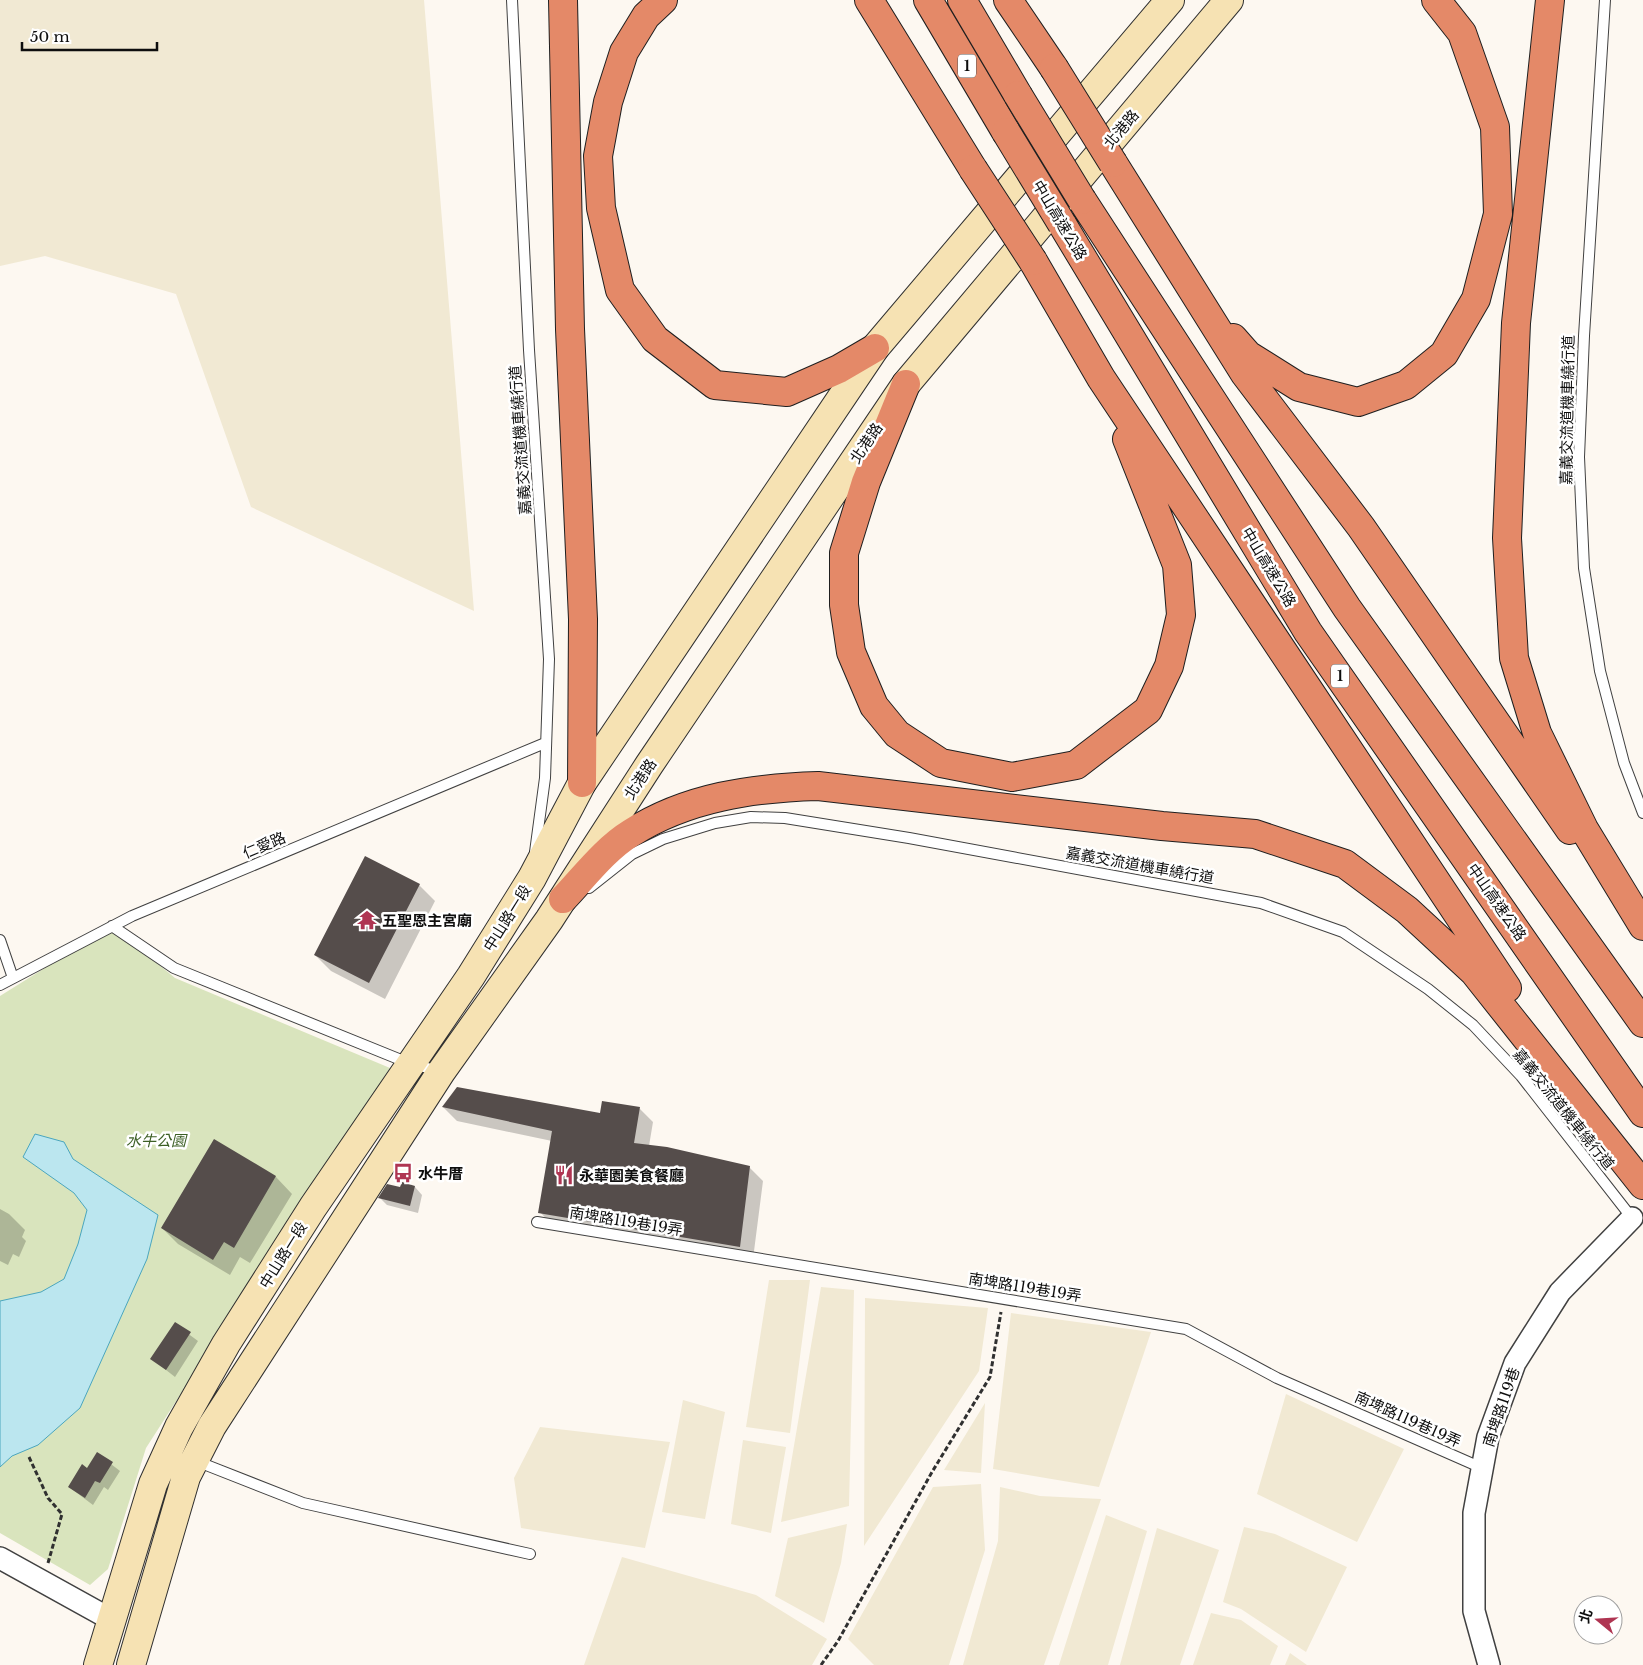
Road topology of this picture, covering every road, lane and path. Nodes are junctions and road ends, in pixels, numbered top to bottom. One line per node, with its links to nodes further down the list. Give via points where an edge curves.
1 (512, 0): 19 (lane, 嘉義交流道機車繞行道, via 529,350 549,659)
2 (563, 0): 20 (highway, via 570,329 582,619)
3 (662, 0): 16 (highway, via 646,16 624,52 608,102 598,156 601,208 620,290 655,338 715,385 787,392 838,370)
4 (849, 0): 14 (highway)
5 (869, 0): 14 (highway)
6 (928, 0): 33 (highway, 中山高速公路 / 1, bridge, via 1308,632)
7 (962, 0): 30 (highway, 中山高速公路 / 1, bridge, via 1082,200 1347,608)
8 (1008, 0): 15 (highway, bridge, via 1054,68)
9 (1170, 0): 16 (main road)
10 (1229, 0): 18 (main road, 北港路)
11 (1436, 0): 15 (highway, via 1462,33 1495,127 1498,214 1476,299 1444,354 1406,385 1358,402 1299,387 1248,355)
12 (1550, 0): 25 (highway, via 1516,323 1506,538 1514,658 1537,733 1584,828)
13 (1605, 0): 21 (lane, 嘉義交流道機車繞行道, via 1579,457 1584,568 1600,671 1624,763)
14 (888, 29): 17 (highway, bridge, via 1033,261)
15 (1192, 292): 26 (highway, via 1245,374 1361,527)
16 (875, 348): 20 (main road)
17 (1101, 378): 18 (highway, via 1177,565 1181,615 1169,666 1148,710 1076,764 1012,777 941,763 898,734 874,706 851,652 844,605 844,553 866,482); 34 (highway)
18 (906, 384): 23 (main road, 北港路, via 649,765)
19 (545, 743): 22 (lane, 嘉義交流道機車繞行道, via 546,778); 24 (lane, 仁愛路)
20 (582, 783): 22 (main road)
21 (1643, 813)
22 (532, 878): 31 (main road, 中山路一段)
23 (556, 910): 32 (main road); 34 (highway, via 604,856 631,833 694,803 770,788 818,786 1255,834 1345,864 1407,910 1474,972); 36 (lane, 嘉義交流道機車繞行道, via 632,854 663,839 715,823 751,817 784,818 909,838 1261,902 1343,932 1428,989 1473,1025 1521,1076)
24 (112, 926): 28 (lane, 仁愛路); 31 (lane, via 174,968)
25 (1643, 926)
26 (1643, 934)
27 (0, 940): 28 (lane)
28 (13, 978): 29 (lane, 仁愛路)
29 (0, 985)
30 (1643, 1023)
31 (411, 1064): 32 (lane); 45 (main road, 中山路一段, via 313,1206 226,1344 179,1427 152,1484)
32 (441, 1072): 40 (main road, via 395,1151 212,1426)
33 (1643, 1113)
34 (1603, 1133): 35 (highway)
35 (1643, 1185)
36 (1632, 1218): 41 (street, 南埤路119巷, via 1560,1292 1515,1363 1488,1437)
37 (537, 1222): 38 (lane, 南埤路119巷19弄)
38 (1004, 1299): 41 (lane, 南埤路119巷19弄, via 1186,1329 1277,1378); 48 (path, via 990,1377 932,1472 838,1641)
39 (29, 1457): 44 (path, via 48,1498 62,1514)
40 (195, 1461): 42 (lane, via 303,1503); 47 (main road, via 186,1477)
41 (1482, 1468): 49 (street, 南埤路119巷, via 1474,1513 1474,1611)
42 (530, 1554)
43 (0, 1558): 44 (street)
44 (41, 1580): 45 (street)
45 (112, 1620): 46 (main road, 中山路一段)
46 (98, 1665)
47 (131, 1665)
48 (821, 1665)
49 (1489, 1665)

